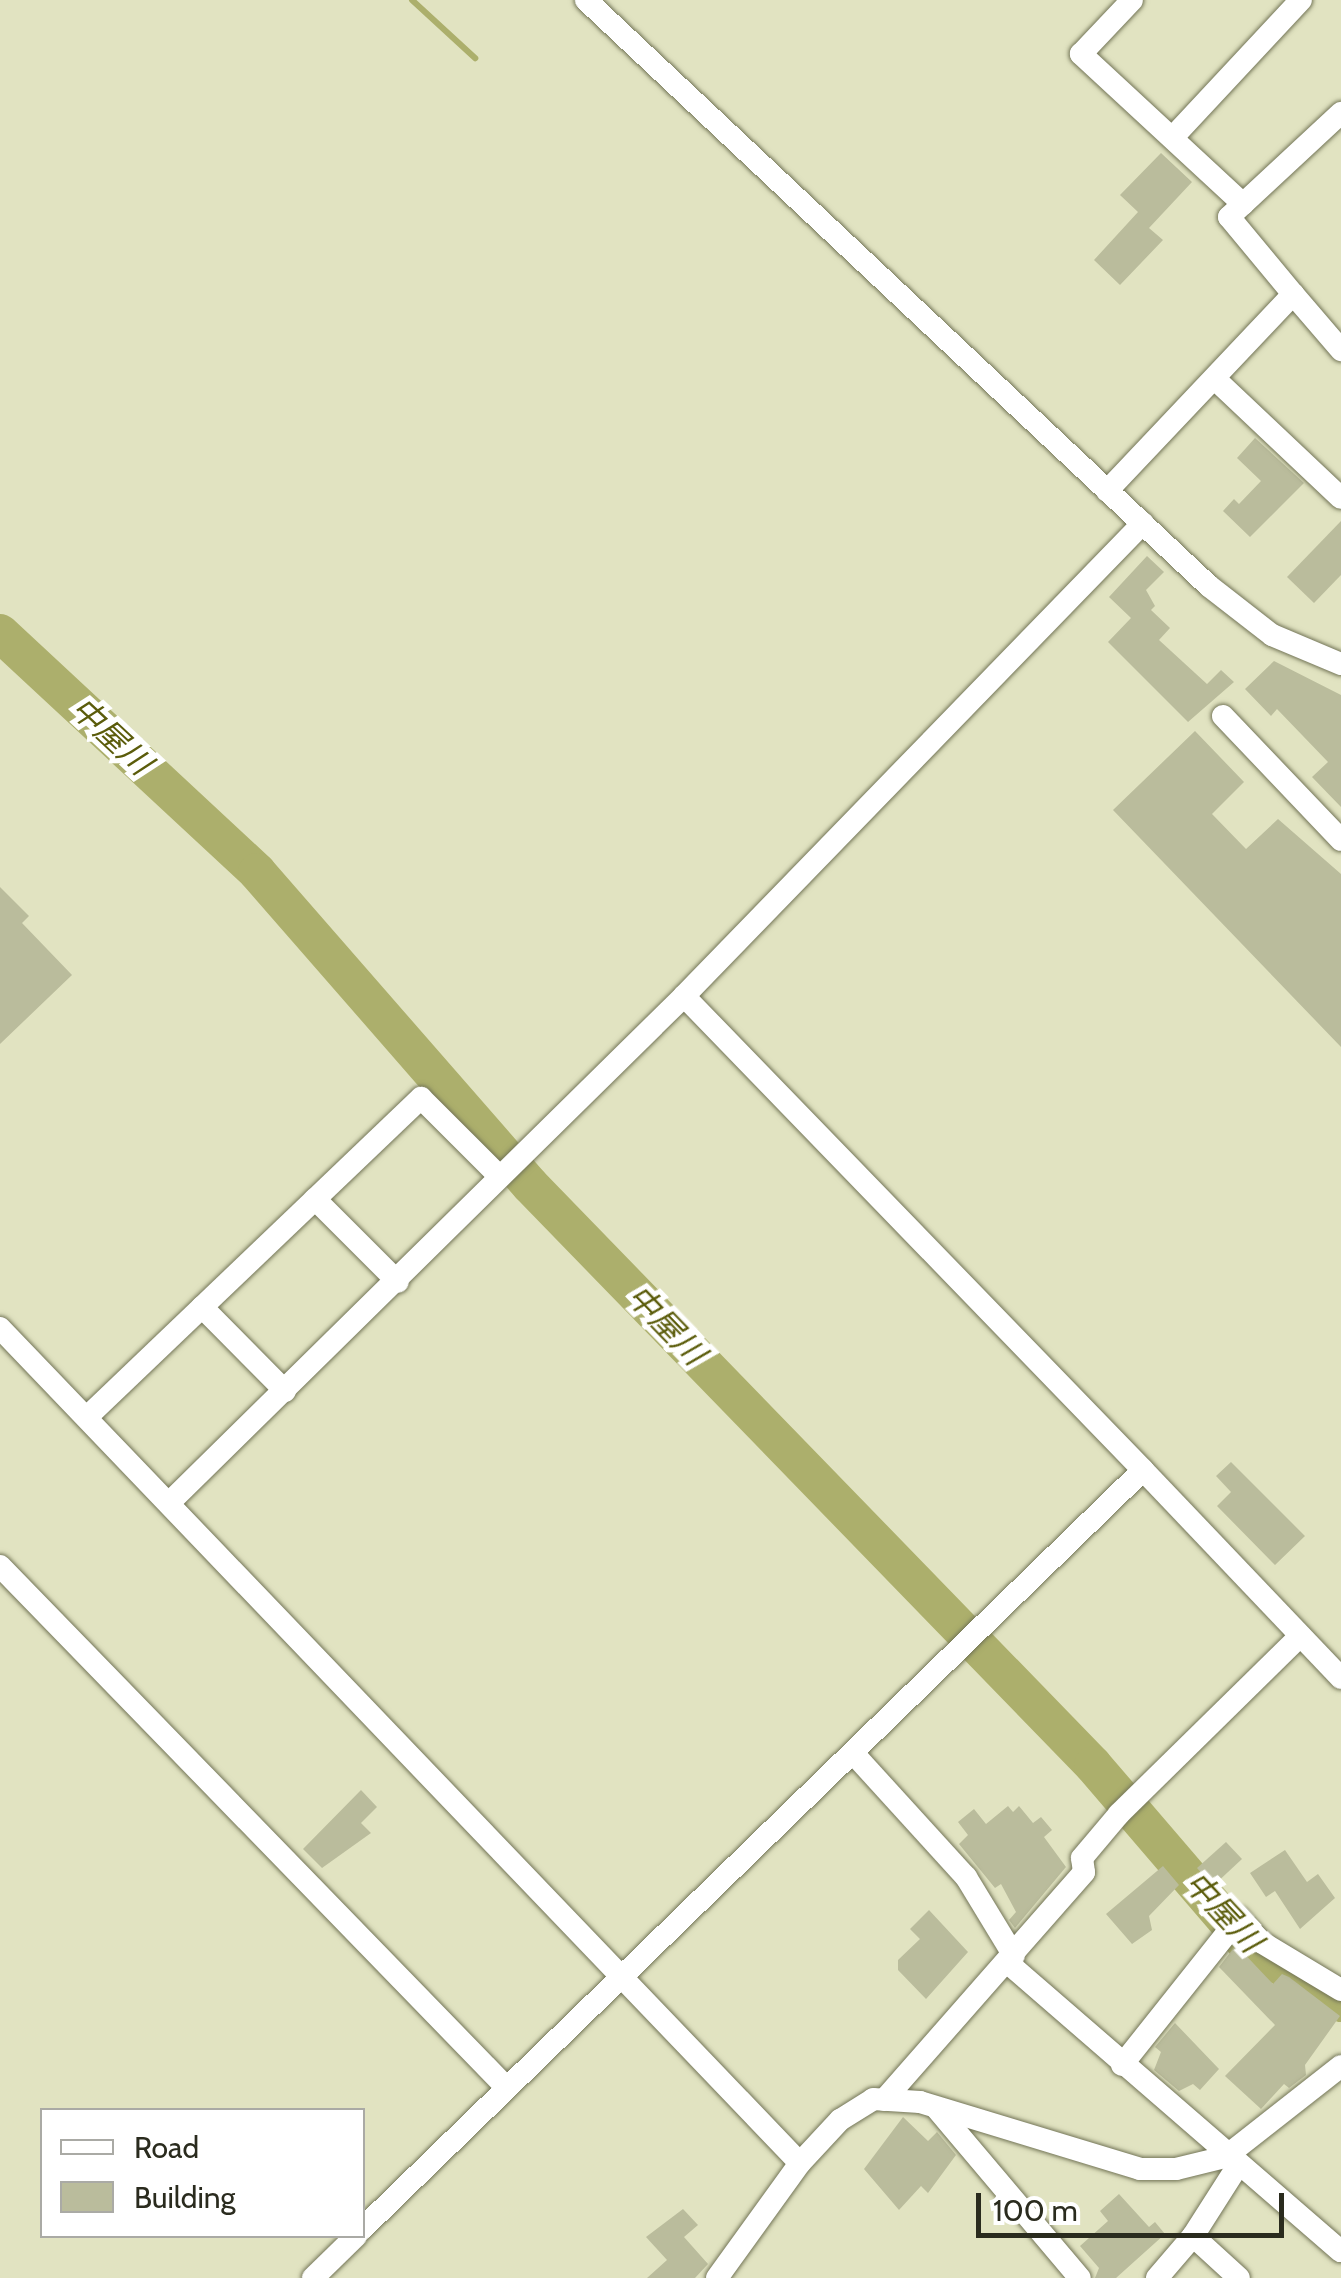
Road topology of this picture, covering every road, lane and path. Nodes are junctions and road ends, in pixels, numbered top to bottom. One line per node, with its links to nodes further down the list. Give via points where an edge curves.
1 (586, 0): 10 (street)
2 (1132, 0): 5 (street, via 1082,54)
3 (1301, 0): 5 (street)
4 (1341, 113): 6 (street)
5 (1174, 136): 6 (street)
6 (1243, 204): 7 (street, via 1229,217)
7 (1294, 294): 8 (street); 9 (street)
8 (1341, 350)
9 (1216, 379): 10 (street); 11 (street)
10 (1108, 490): 12 (street)
11 (1341, 498)
12 (1142, 523): 13 (street, via 1245,616); 16 (street)
13 (1341, 664)
14 (1223, 716): 15 (street)
15 (1341, 840)
16 (684, 996): 17 (street); 24 (street)
17 (507, 1166): 18 (street, via 421,1098); 19 (street)
18 (315, 1199): 19 (street); 20 (street)
19 (398, 1282): 22 (street)
20 (202, 1306): 22 (street); 23 (street)
21 (0, 1328): 23 (street)
22 (285, 1391): 25 (street)
23 (86, 1417): 25 (street)
24 (1143, 1470): 27 (street); 29 (street)
25 (170, 1503): 31 (street)
26 (0, 1566): 35 (street)
27 (1300, 1636): 28 (street); 30 (street, via 1138,1792 1082,1858 1084,1872)
28 (1341, 1678)
29 (853, 1753): 30 (street, via 966,1877); 31 (street)
30 (1011, 1959): 33 (street); 36 (street)
31 (623, 1972): 35 (street); 39 (street)
32 (1341, 1990): 33 (street, via 1232,1926)
33 (1122, 2065): 38 (street)
34 (1341, 2066): 38 (street)
35 (505, 2086): 40 (street)
36 (884, 2100): 37 (street); 39 (street, via 874,2099 840,2120)
37 (936, 2107): 38 (street, via 1140,2170); 46 (street)
38 (1231, 2162): 41 (street); 43 (street)
39 (800, 2163): 45 (street)
40 (365, 2226)
41 (1193, 2236): 47 (street); 48 (street)
42 (354, 2238): 44 (street)
43 (1341, 2252)
44 (313, 2278)
45 (717, 2278)
46 (1080, 2278)
47 (1157, 2278)
48 (1239, 2278)

